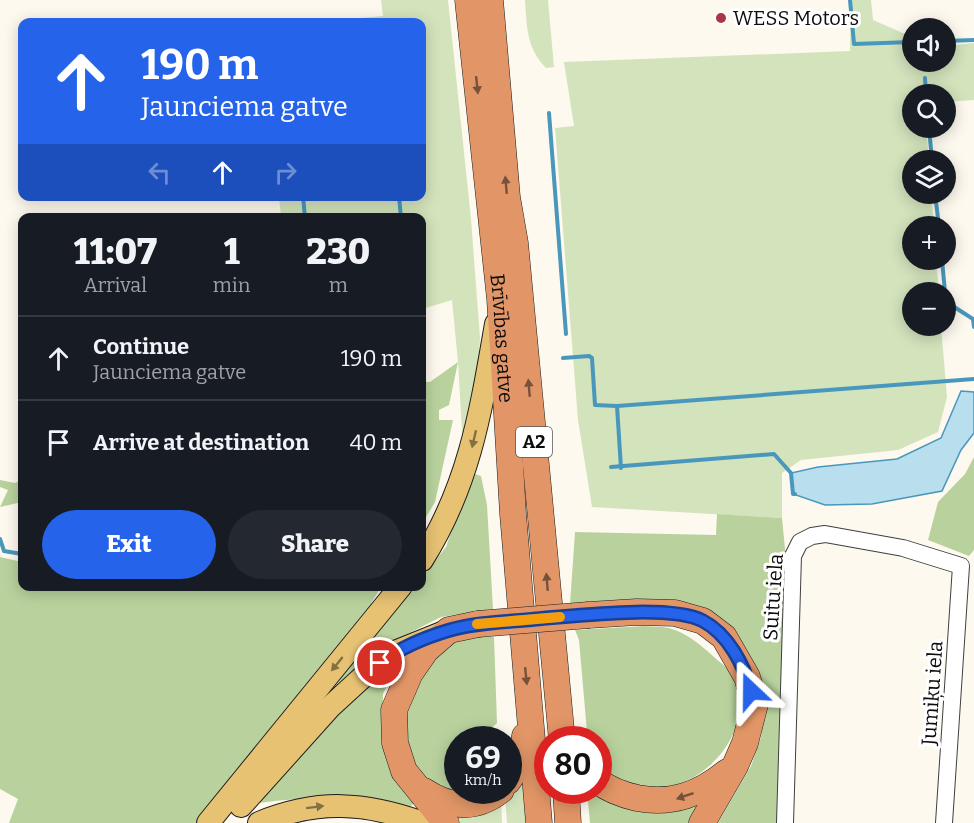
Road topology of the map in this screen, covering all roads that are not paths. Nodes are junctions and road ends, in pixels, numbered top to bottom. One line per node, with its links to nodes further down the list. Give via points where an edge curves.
1 (468, 0): 3 (highway, Brīvības gatve / A2, one-way to 3)
2 (490, 0): 8 (highway, Brīvības gatve / A2, one-way to 2)
3 (500, 298): 4 (main road, one-way to 4, via 472,449); 9 (highway, Brīvības gatve / A2, one-way to 9)
4 (426, 552)
5 (961, 566): 28 (street, Suitu iela, via 903,548 825,534 800,542 793,556); 29 (street, Jumiķu iela)
6 (397, 591): 20 (main road, one-way to 20)
7 (449, 630): 13 (highway, bridge, via 478,624 637,612 675,613 703,621 724,637 747,677 754,705); 14 (highway, via 426,650 394,710 395,743 404,771); 21 (main road, via 395,652 366,674 330,707)
8 (553, 641): 10 (highway, Brīvības gatve / A2); 11 (highway, via 560,660)
9 (530, 709): 12 (highway); 25 (highway, Brīvības gatve / A2)
10 (561, 726)
11 (566, 726)
12 (522, 752)
13 (735, 766): 15 (highway, one-way to 15, via 711,785 681,799 652,801 624,796); 27 (highway)
14 (416, 786): 16 (highway); 24 (highway)
15 (612, 789)
16 (444, 802)
17 (455, 804): 18 (highway)
18 (472, 804)
19 (567, 804): 26 (highway)
20 (208, 823)
21 (226, 823)
22 (259, 823): 23 (main road, one-way to 23, via 311,807 338,805 366,806)
23 (423, 823)
24 (446, 823)
25 (539, 823)
26 (568, 823)
27 (702, 823)
28 (785, 823)
29 (944, 823)

